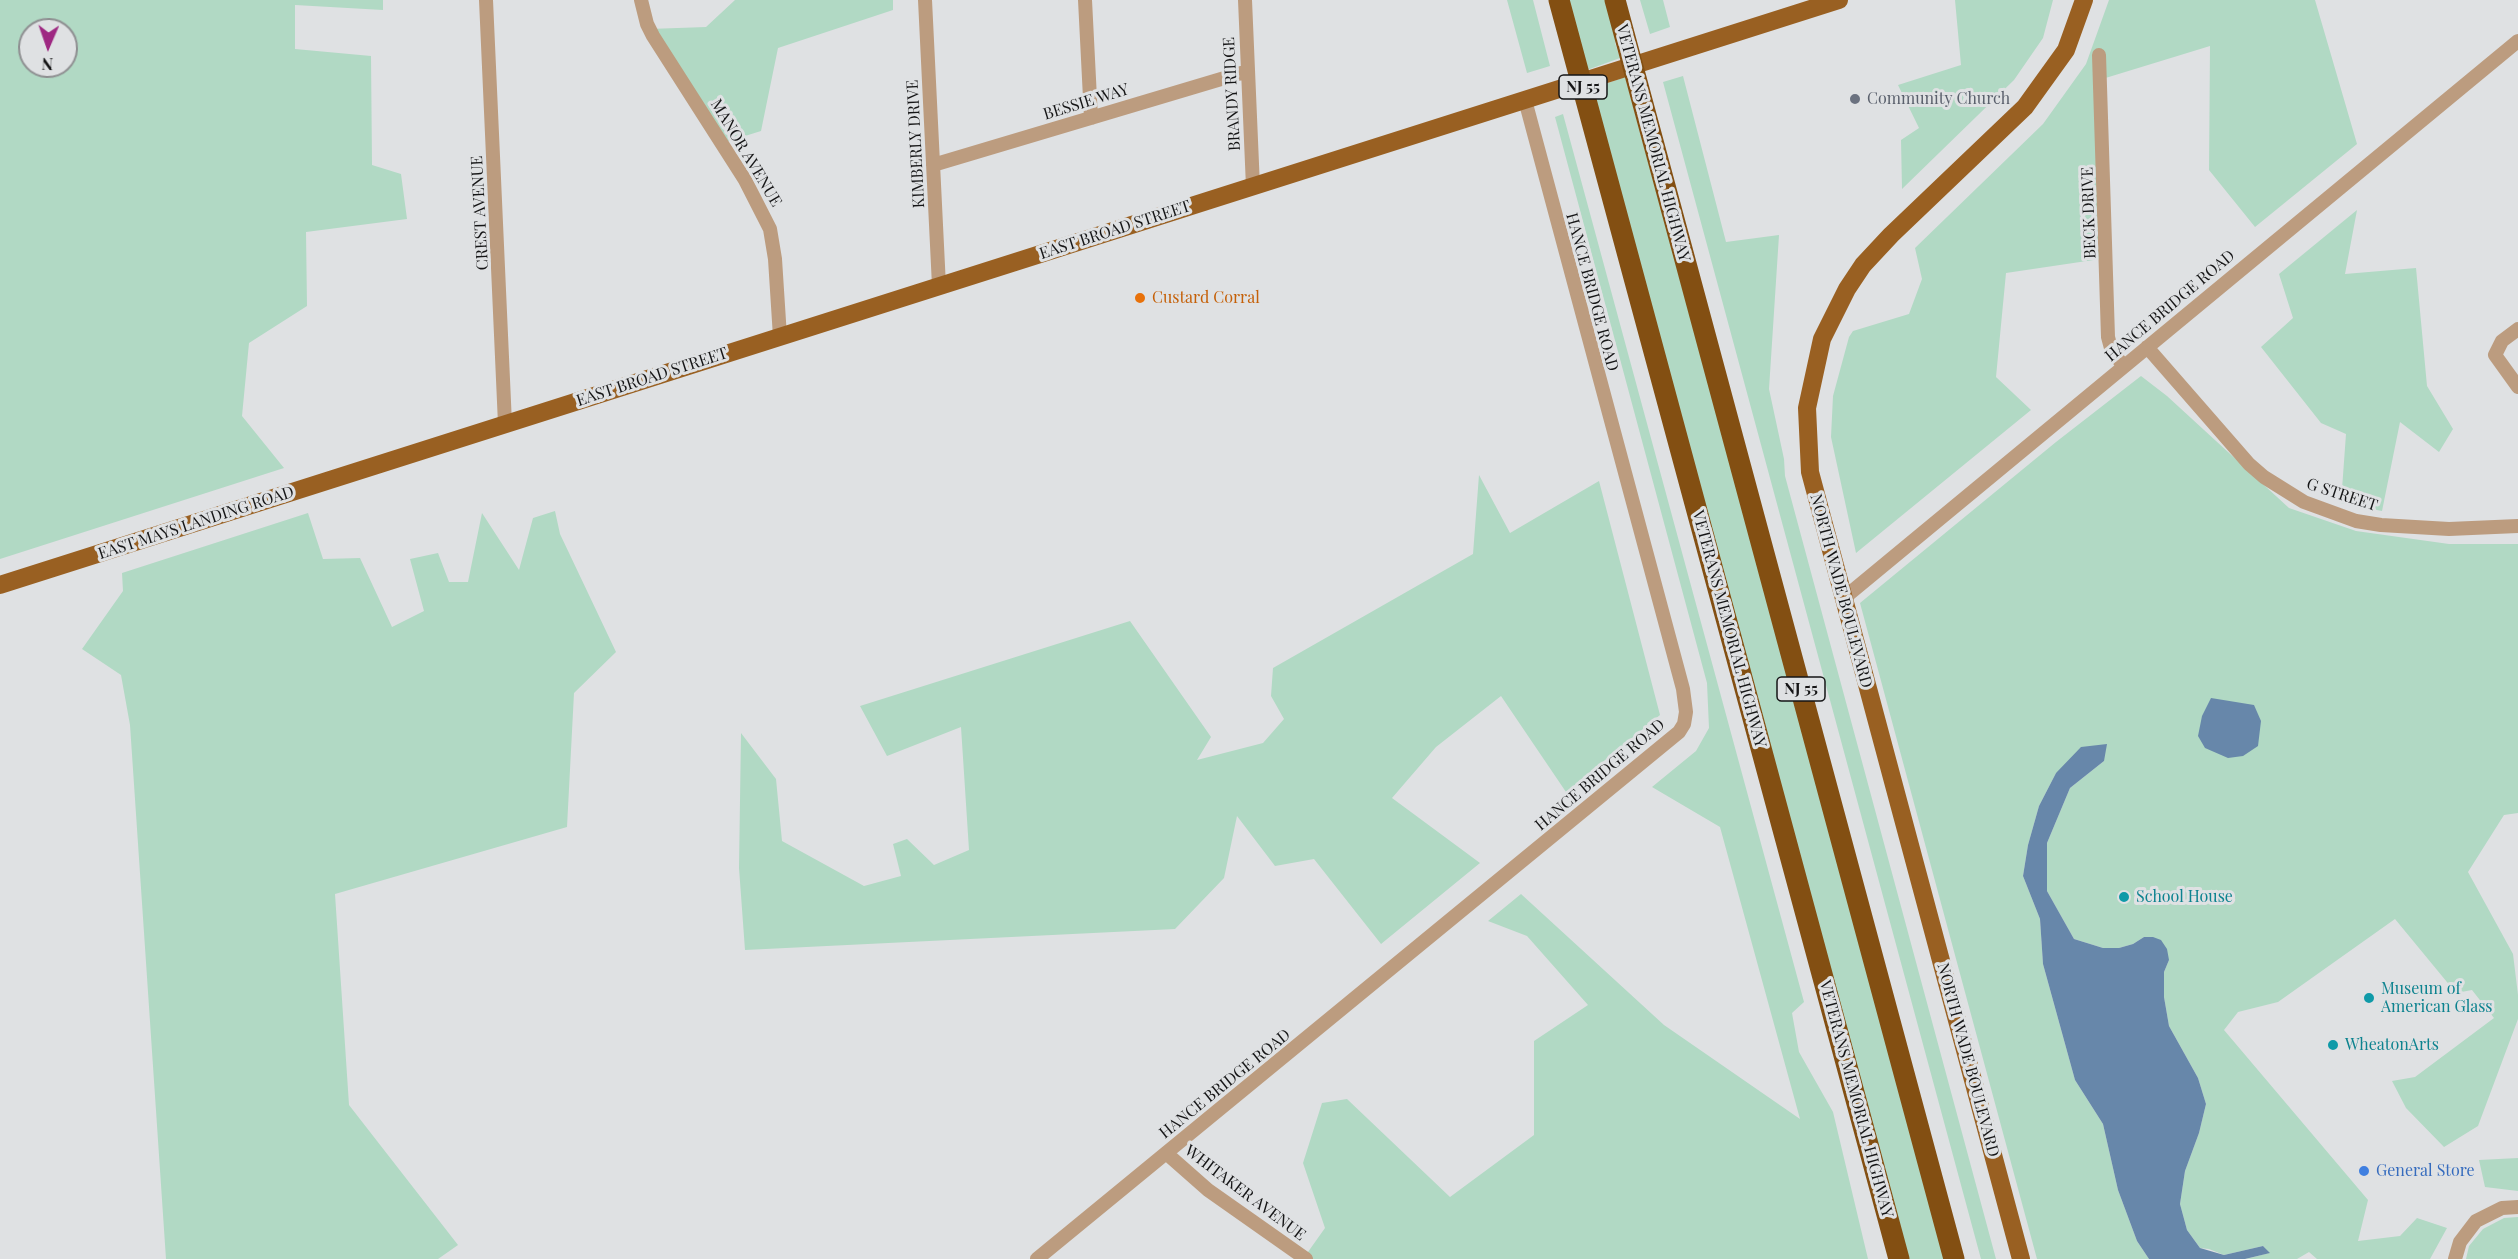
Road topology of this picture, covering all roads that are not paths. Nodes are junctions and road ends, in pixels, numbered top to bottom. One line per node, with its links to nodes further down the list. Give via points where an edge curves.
1 (486, 0): 23 (street, CREST AVENUE)
2 (641, 0): 19 (street, MANOR AVENUE, via 653,36 745,180 770,229)
3 (925, 0): 15 (street, KIMBERLY DRIVE)
4 (1085, 0): 14 (street)
5 (1245, 0): 12 (street, BRANDY RIDGE)
6 (1559, 0): 32 (highway, VETERANS MEMORIAL HIGHWAY / NJ 55)
7 (1615, 0): 33 (highway, VETERANS MEMORIAL HIGHWAY / NJ 55)
8 (1839, 0): 13 (main road, EAST BROAD STREET)
9 (2084, 0): 27 (main road, NORTH WADE BOULEVARD, via 2066,50 2034,95 1868,260 1846,289 1822,339 1807,408 1808,461)
10 (2518, 41): 20 (street, HANCE BRIDGE ROAD)
11 (2100, 55): 21 (street, BECK DRIVE, via 2108,337 2112,352)
12 (1248, 71): 14 (street, BESSIE WAY); 16 (street, BRANDY RIDGE)
13 (1525, 100): 16 (main road, EAST BROAD STREET); 28 (street, HANCE BRIDGE ROAD, via 1683,689 1684,724)
14 (1091, 118): 15 (street, BESSIE WAY)
15 (933, 165): 17 (street, KIMBERLY DRIVE)
16 (1253, 187): 17 (main road, EAST BROAD STREET)
17 (939, 286): 19 (main road, EAST BROAD STREET)
18 (2518, 328): 22 (street, via 2502,341 2495,356)
19 (780, 337): 23 (main road, EAST BROAD STREET)
20 (2146, 347): 21 (street, HANCE BRIDGE ROAD); 25 (street, G STREET, via 2249,464 2304,502 2356,521 2381,525 2449,529)
21 (2124, 366): 27 (street, HANCE BRIDGE ROAD)
22 (2518, 387)
23 (505, 424): 24 (main road, EAST BROAD STREET)
24 (391, 460): 26 (main road, EAST MAYS LANDING ROAD)
25 (2518, 526)
26 (0, 585)
27 (1844, 598): 34 (main road, NORTH WADE BOULEVARD)
28 (1166, 1153): 30 (street, HANCE BRIDGE ROAD); 31 (street, WHITAKER AVENUE, via 1208,1190)
29 (2518, 1207): 35 (street, via 2502,1208 2476,1221 2460,1242)
30 (1037, 1259)
31 (1306, 1259)
32 (1899, 1259)
33 (1954, 1259)
34 (2021, 1259)
35 (2456, 1259)

